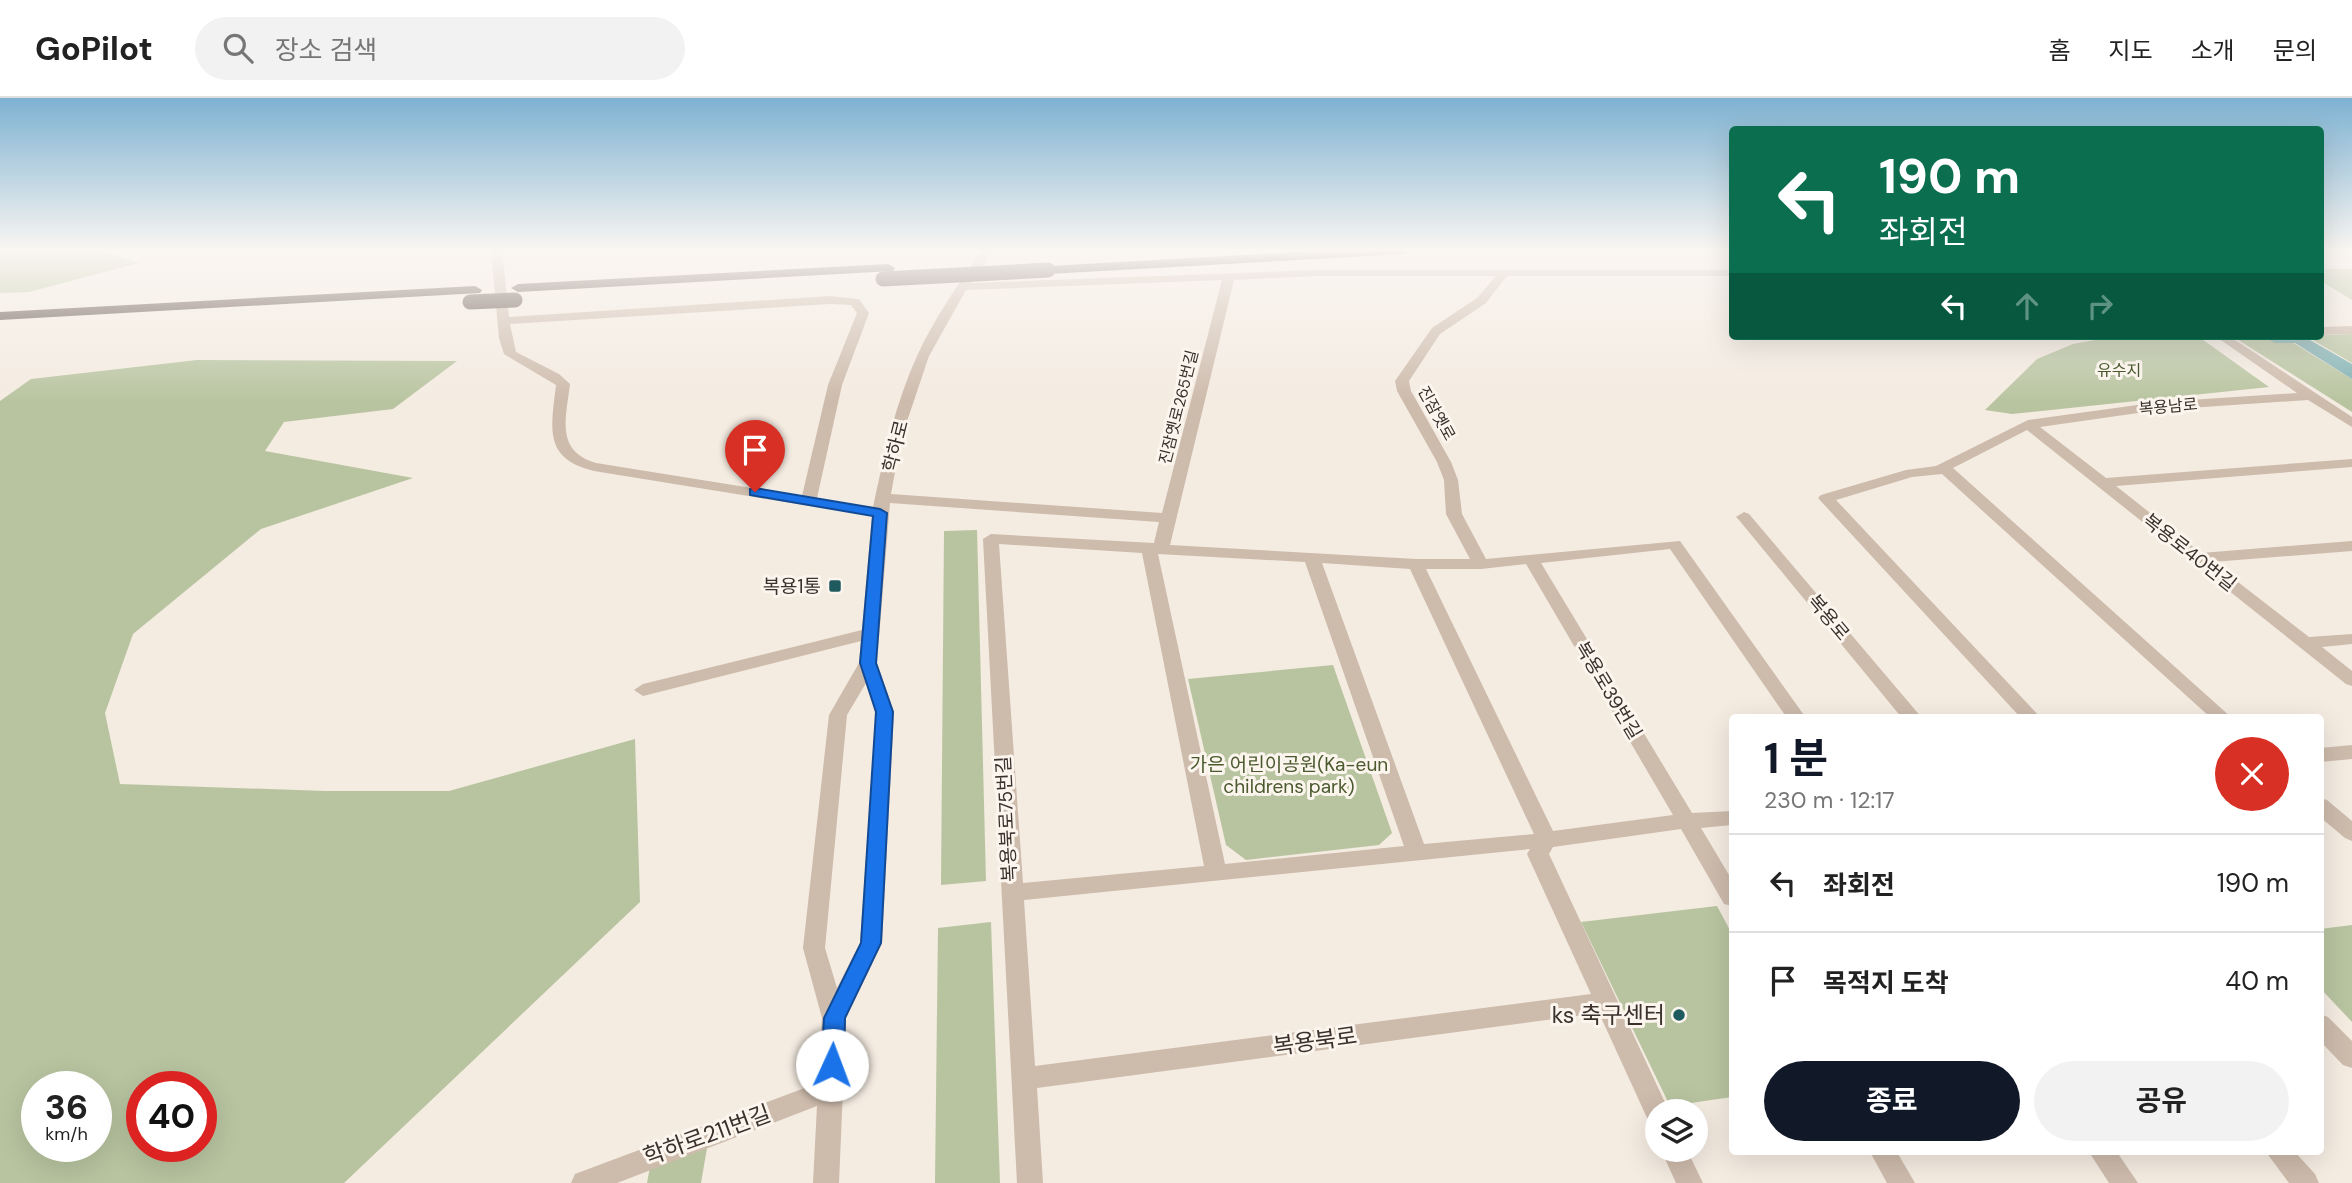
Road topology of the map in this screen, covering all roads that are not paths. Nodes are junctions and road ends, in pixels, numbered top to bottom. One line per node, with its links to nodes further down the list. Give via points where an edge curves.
1 (363, 301): 9 (highway)
2 (405, 301): 11 (highway)
3 (501, 301): 10 (street)
4 (820, 301): 10 (street)
5 (838, 301): 21 (street, via 855,302 863,313 835,385)
6 (954, 301): 22 (street, 학하로, via 923,356 894,439)
7 (1223, 301): 24 (street, 진잠옛로265번길)
8 (1484, 301): 31 (street, 진잠옛로, via 1435,332 1402,381 1444,462 1454,514)
9 (0, 316)
10 (503, 321): 21 (street, via 510,354 563,384 559,433 573,459 594,467)
11 (0, 328)
12 (2352, 330): 13 (street)
13 (2324, 331)
14 (2227, 340): 15 (street)
15 (2309, 396): 16 (street); 17 (street, 복용남로, via 2159,406)
16 (2352, 423)
17 (2028, 424): 19 (street, 복용남로); 20 (street, 복용로40번길)
18 (2352, 463): 20 (street)
19 (1944, 468): 40 (street, 복용남로, via 1826,498); 41 (street)
20 (2101, 483): 28 (street, 복용로40번길)
21 (809, 500): 22 (street)
22 (882, 506): 24 (street); 32 (street, 학하로)
23 (1744, 517): 39 (street, 복용로)
24 (1168, 518): 26 (street, 진잠옛로265번길)
25 (2352, 545): 28 (street)
26 (1155, 547): 27 (street); 50 (street); 51 (street, 복용북로75번길, via 991,539)
27 (1311, 556): 30 (street); 49 (street)
28 (2196, 558): 34 (street, 복용로40번길)
29 (1531, 559): 31 (street); 38 (street, via 1674,544); 46 (street, 복용로39번길)
30 (1416, 564): 31 (street); 48 (street)
31 (1481, 564)
32 (871, 633): 35 (street, 학하로); 37 (street)
33 (2352, 639): 34 (street)
34 (2305, 643): 36 (street, 복용로40번길)
35 (868, 663): 54 (street, 학하로, via 885,712 871,943); 54 (street, 학하로, via 838,715 814,948)
36 (2352, 680)
37 (643, 690)
38 (1794, 714)
39 (1910, 714)
40 (2028, 714)
41 (2219, 714)
42 (2352, 752): 43 (street)
43 (2324, 755)
44 (2324, 808): 47 (street)
45 (1729, 818): 46 (street)
46 (1687, 821): 48 (street); 52 (street, 복용로39번길)
47 (2352, 833)
48 (1547, 840): 49 (street, 복용북로75번길); 53 (street, via 1538,854)
49 (1417, 853): 50 (street, 복용북로75번길)
50 (1216, 873): 51 (street, 복용북로75번길)
51 (1011, 893): 57 (street)
52 (1729, 893)
53 (1606, 1002): 57 (street, 복용북로); 59 (street)
54 (834, 1018): 58 (street, 학하로)
55 (2324, 1028): 56 (street)
56 (2352, 1057)
57 (1023, 1079): 66 (street)
58 (832, 1089): 64 (street, 학하로211번길); 65 (street, 학하로)
59 (1651, 1099)
60 (1885, 1155): 68 (street)
61 (2104, 1155): 69 (street)
62 (2282, 1155): 70 (street)
63 (1680, 1162): 67 (street)
64 (584, 1183)
65 (826, 1183)
66 (1030, 1183)
67 (1690, 1183)
68 (1902, 1183)
69 (2125, 1183)
70 (2306, 1183)

